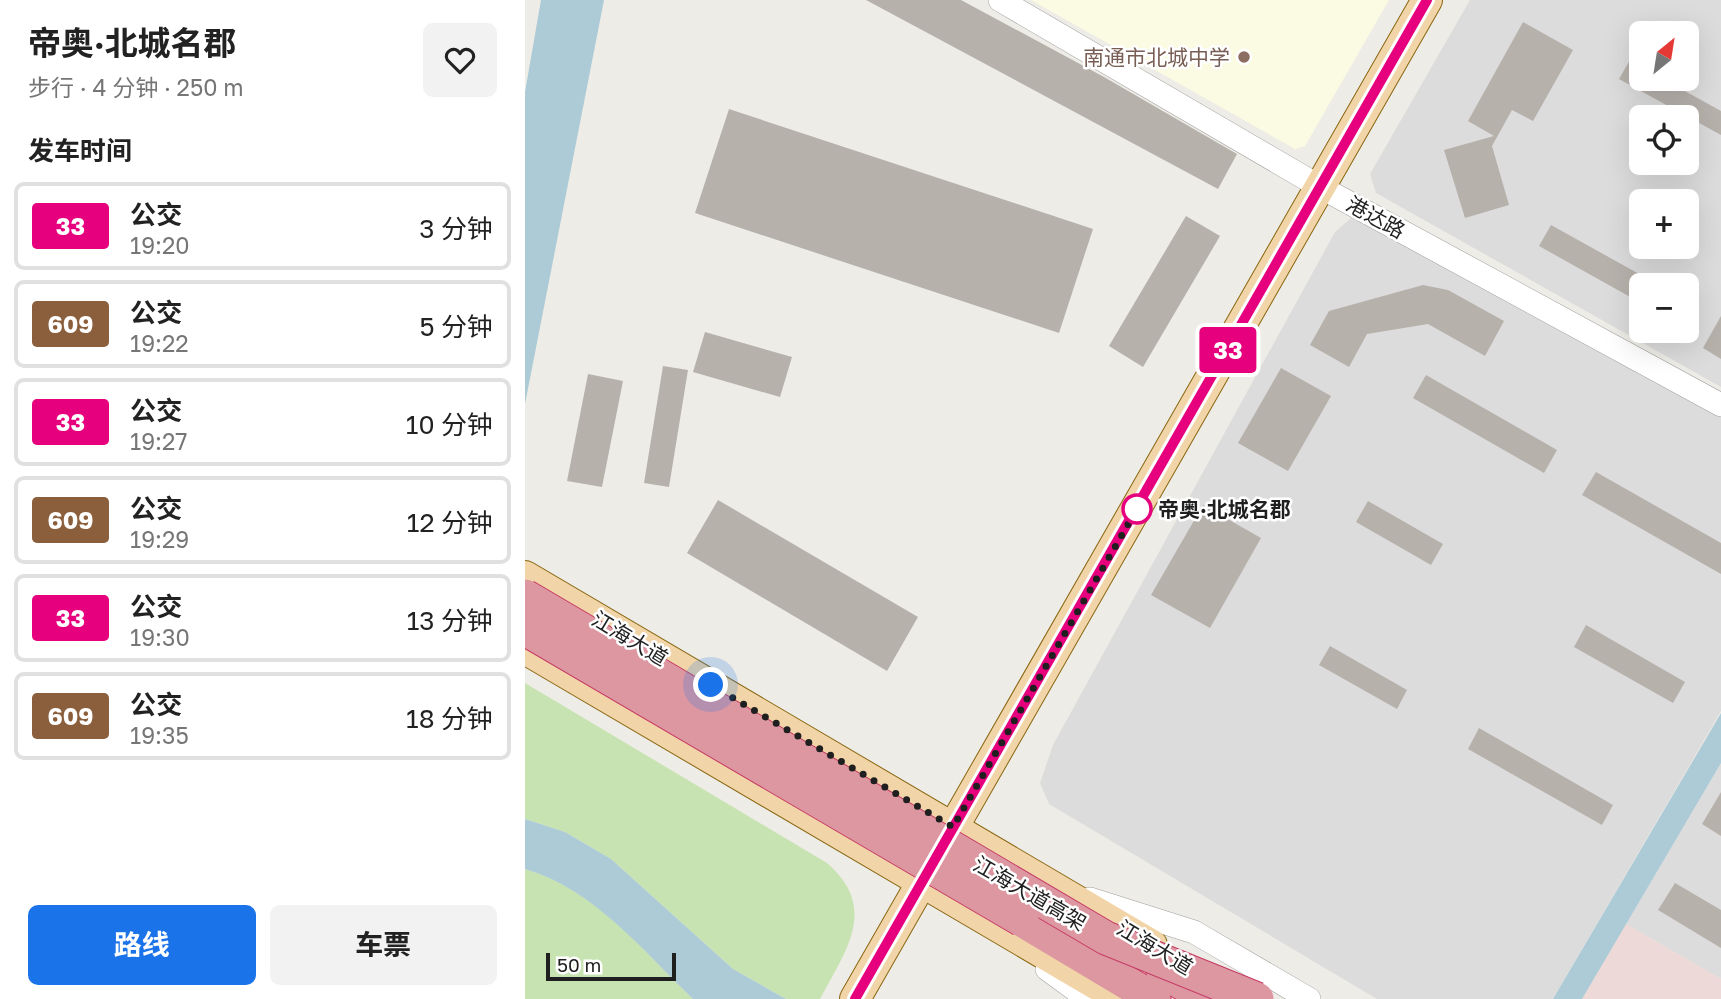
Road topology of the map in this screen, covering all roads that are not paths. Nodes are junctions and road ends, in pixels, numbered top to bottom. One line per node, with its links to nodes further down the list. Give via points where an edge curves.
1 (1000, 0): 4 (street, 港达路)
2 (1427, 0): 4 (main road)
3 (1446, 0): 4 (main road)
4 (1327, 191): 5 (street, 港达路); 10 (main road)
5 (1721, 405)
6 (525, 576): 10 (main road, 江海大道)
7 (525, 596): 15 (highway, 江海大道高架, bridge)
8 (525, 628): 14 (highway, 江海大道高架, bridge)
9 (525, 649): 11 (main road)
10 (959, 831): 11 (main road); 12 (main road, 江海大道)
11 (927, 885): 13 (main road); 16 (main road); 17 (main road)
12 (1057, 889): 23 (main road, 江海大道); 25 (street, via 1194,932)
13 (973, 912): 18 (street); 19 (main road)
14 (1022, 920): 20 (highway); 21 (highway, 江海大道高架)
15 (1106, 938): 22 (highway, 江海大道高架, bridge); 24 (highway, bridge)
16 (855, 999)
17 (874, 999)
18 (1088, 999)
19 (1121, 999)
20 (1134, 999)
21 (1154, 999)
22 (1209, 999)
23 (1243, 999)
24 (1257, 999)
25 (1309, 999)

